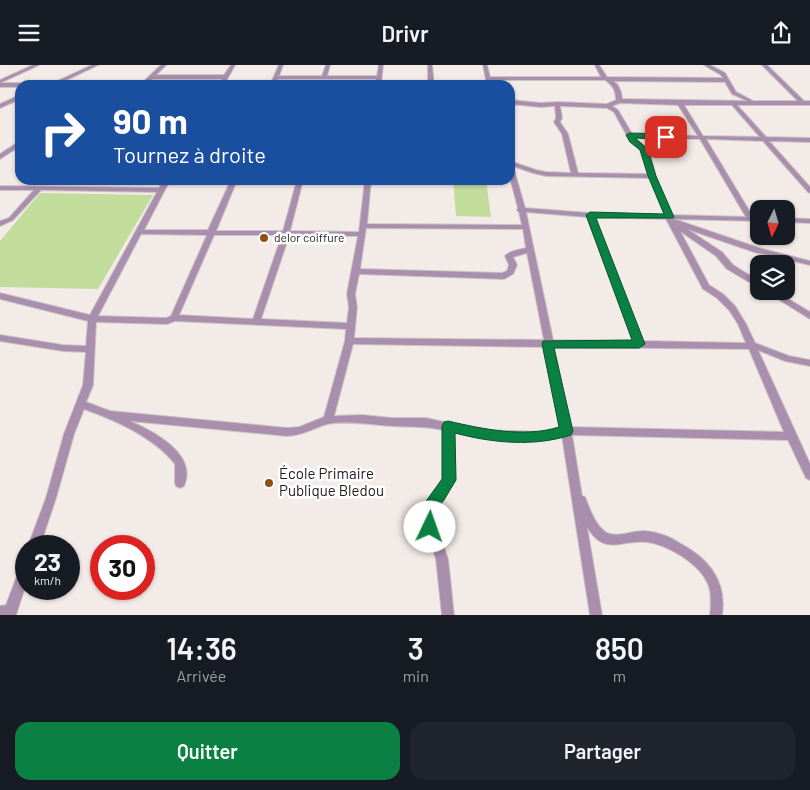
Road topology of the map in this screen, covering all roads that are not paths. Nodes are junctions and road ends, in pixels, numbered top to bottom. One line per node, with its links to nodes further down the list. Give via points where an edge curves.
1 (37, 65): 26 (street)
2 (96, 65): 20 (street)
3 (164, 65): 13 (street)
4 (233, 65): 14 (street)
5 (281, 65): 15 (street)
6 (328, 65): 16 (street)
7 (381, 65): 17 (street)
8 (430, 65): 24 (street)
9 (485, 65): 18 (street)
10 (597, 65): 19 (street)
11 (706, 65): 25 (street, via 723,74)
12 (764, 65): 34 (street)
13 (151, 77): 14 (street); 21 (street)
14 (226, 77): 22 (street)
15 (276, 77): 16 (street); 23 (street)
16 (324, 78): 17 (street)
17 (379, 78)
18 (489, 78): 19 (street)
19 (604, 78): 25 (street); 29 (street, via 614,83)
20 (63, 80)
21 (148, 80)
22 (224, 80)
23 (275, 80)
24 (431, 80)
25 (726, 80): 33 (street, via 734,93)
26 (0, 83): 27 (street)
27 (15, 84)
28 (15, 99): 37 (street)
29 (619, 101): 31 (street); 38 (street)
30 (515, 103): 36 (street)
31 (680, 103): 32 (street); 40 (street)
32 (734, 103): 33 (street); 41 (street)
33 (753, 103): 34 (street)
34 (803, 103): 35 (street)
35 (810, 103)
36 (557, 104): 38 (street); 49 (street, via 557,122 565,134)
37 (0, 106)
38 (608, 106): 39 (street, via 616,111)
39 (630, 135): 40 (street); 50 (street, via 644,149)
40 (703, 137): 41 (street); 61 (street, via 729,186)
41 (764, 139): 42 (street); 59 (street)
42 (810, 140)
43 (15, 146): 45 (street)
44 (0, 151): 45 (street)
45 (7, 152): 46 (street); 47 (street)
46 (15, 152)
47 (0, 157)
48 (515, 166): 49 (street, via 535,172)
49 (575, 174): 50 (street)
50 (652, 176): 63 (street)
51 (164, 185): 58 (street)
52 (232, 185): 71 (street)
53 (299, 185): 72 (street)
54 (367, 185): 68 (street)
55 (514, 185): 60 (street)
56 (0, 188): 57 (street)
57 (39, 189): 58 (street); 67 (street, via 11,219)
58 (161, 190): 70 (street)
59 (810, 191)
60 (520, 211): 62 (street); 69 (street)
61 (750, 213)
62 (590, 215): 63 (street); 88 (street)
63 (671, 219): 64 (street); 75 (street, via 756,250); 77 (street); 89 (street, via 706,287 732,308)
64 (750, 219)
65 (795, 220): 66 (street)
66 (810, 221)
67 (0, 225)
68 (362, 226): 69 (street); 73 (street)
69 (526, 227): 74 (street)
70 (138, 232): 71 (street); 81 (street)
71 (212, 233): 72 (street); 82 (street)
72 (286, 233): 73 (street); 83 (street)
73 (362, 234): 76 (street)
74 (530, 250): 76 (street, via 513,253 509,257 513,265 504,276); 87 (street)
75 (810, 263)
76 (356, 271): 84 (street, via 351,294)
77 (750, 279)
78 (0, 296): 81 (street)
79 (784, 300): 80 (street)
80 (810, 316)
81 (92, 319): 82 (street); 90 (street)
82 (174, 319): 83 (street)
83 (256, 322): 84 (street)
84 (351, 326): 86 (street)
85 (0, 338): 90 (street)
86 (350, 341): 87 (street); 94 (street)
87 (547, 344): 88 (street); 96 (street)
88 (639, 344): 89 (street)
89 (751, 346): 91 (street); 97 (street)
90 (89, 349): 92 (street, via 88,385)
91 (810, 363)
92 (80, 404): 93 (street); 101 (street)
93 (110, 415): 94 (street, via 287,432); 99 (street, via 167,447 179,461)
94 (328, 420): 95 (street, via 426,422)
95 (448, 426): 96 (street, via 480,434 524,437); 104 (street, via 449,480 426,511 442,559)
96 (566, 431): 97 (street); 100 (street)
97 (791, 436): 98 (street)
98 (810, 475)
99 (180, 483)
100 (576, 491): 105 (street); 106 (street, via 596,531 607,539 661,538 684,551 713,579)
101 (38, 535)
102 (15, 594): 103 (street)
103 (7, 613)
104 (448, 615)
105 (596, 615)
106 (716, 615)

